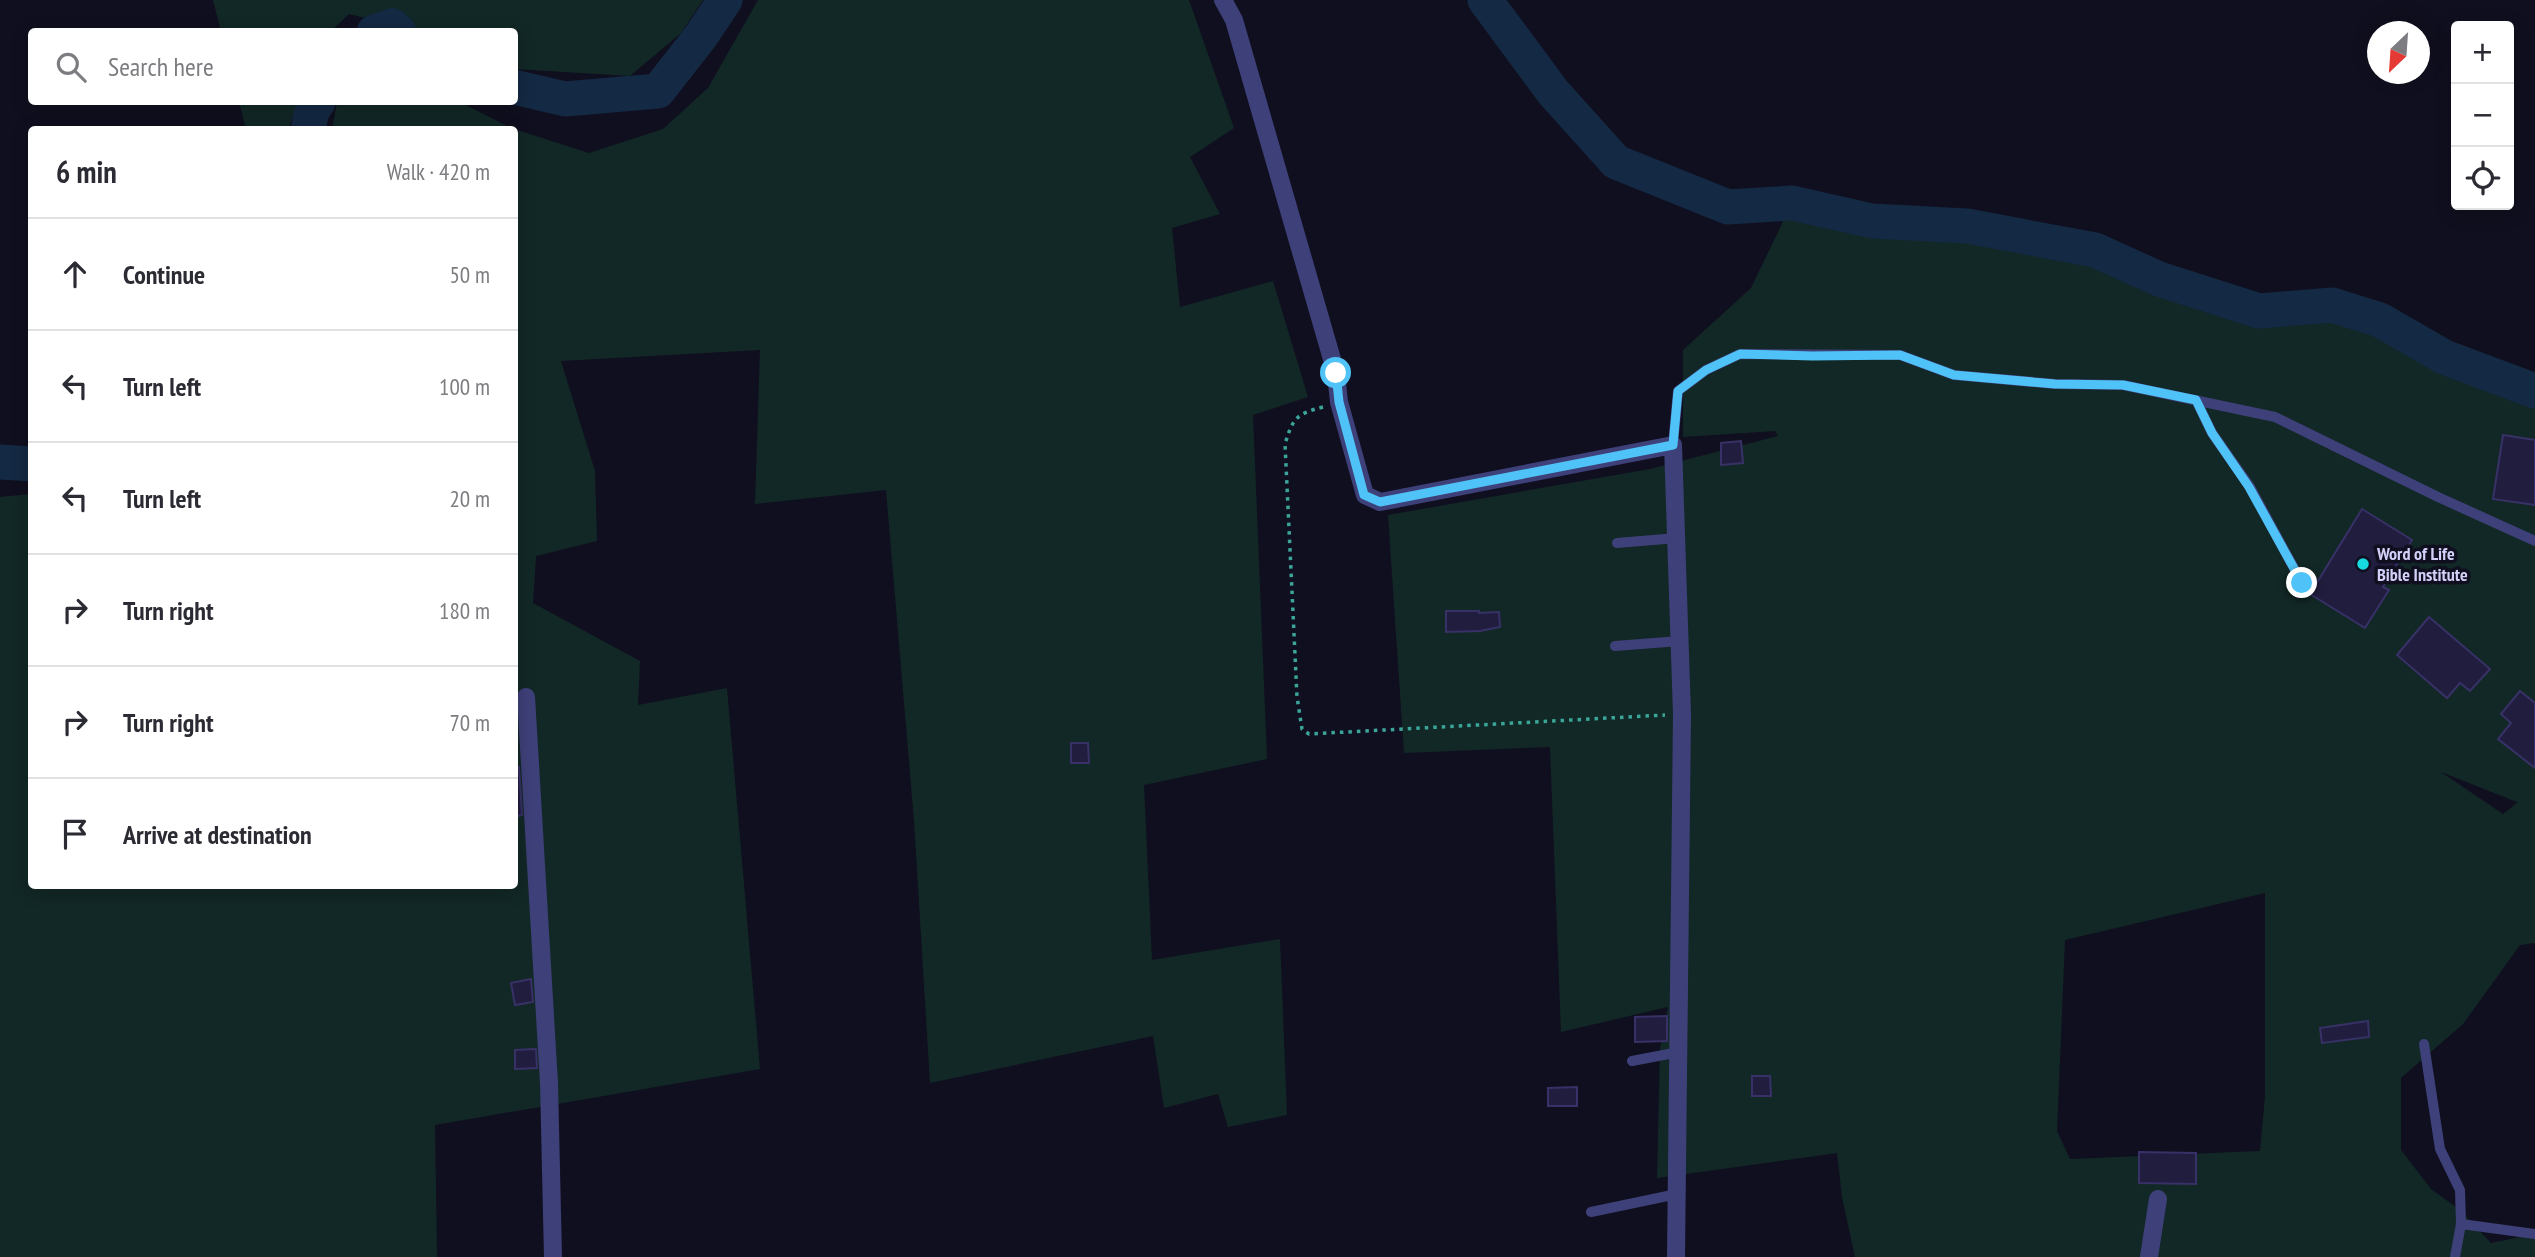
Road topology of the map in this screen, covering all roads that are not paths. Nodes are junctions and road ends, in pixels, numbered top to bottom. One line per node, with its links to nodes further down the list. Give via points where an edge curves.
1 (1223, 0): 3 (street, via 1234,20 1308,274 1364,495 1380,502)
2 (2196, 400): 3 (lane, via 2123,385 1954,375 1900,355 1740,354 1706,370 1678,391); 5 (lane, via 2275,417); 7 (lane)
3 (1673, 445): 4 (street)
4 (1677, 538): 6 (lane); 8 (street)
5 (2535, 541)
6 (1617, 543)
7 (2302, 583)
8 (1680, 641): 9 (lane); 12 (street)
9 (1615, 646)
10 (526, 696): 19 (street, via 549,1083)
11 (2424, 1044): 17 (lane, via 2440,1149 2460,1189)
12 (1679, 1052): 13 (lane); 14 (street)
13 (1632, 1060)
14 (1677, 1194): 16 (lane); 20 (street)
15 (2158, 1199): 21 (street)
16 (1591, 1212)
17 (2461, 1224): 18 (lane); 22 (lane)
18 (2535, 1234)
19 (553, 1257)
20 (1676, 1257)
21 (2150, 1257)
22 (2455, 1257)

